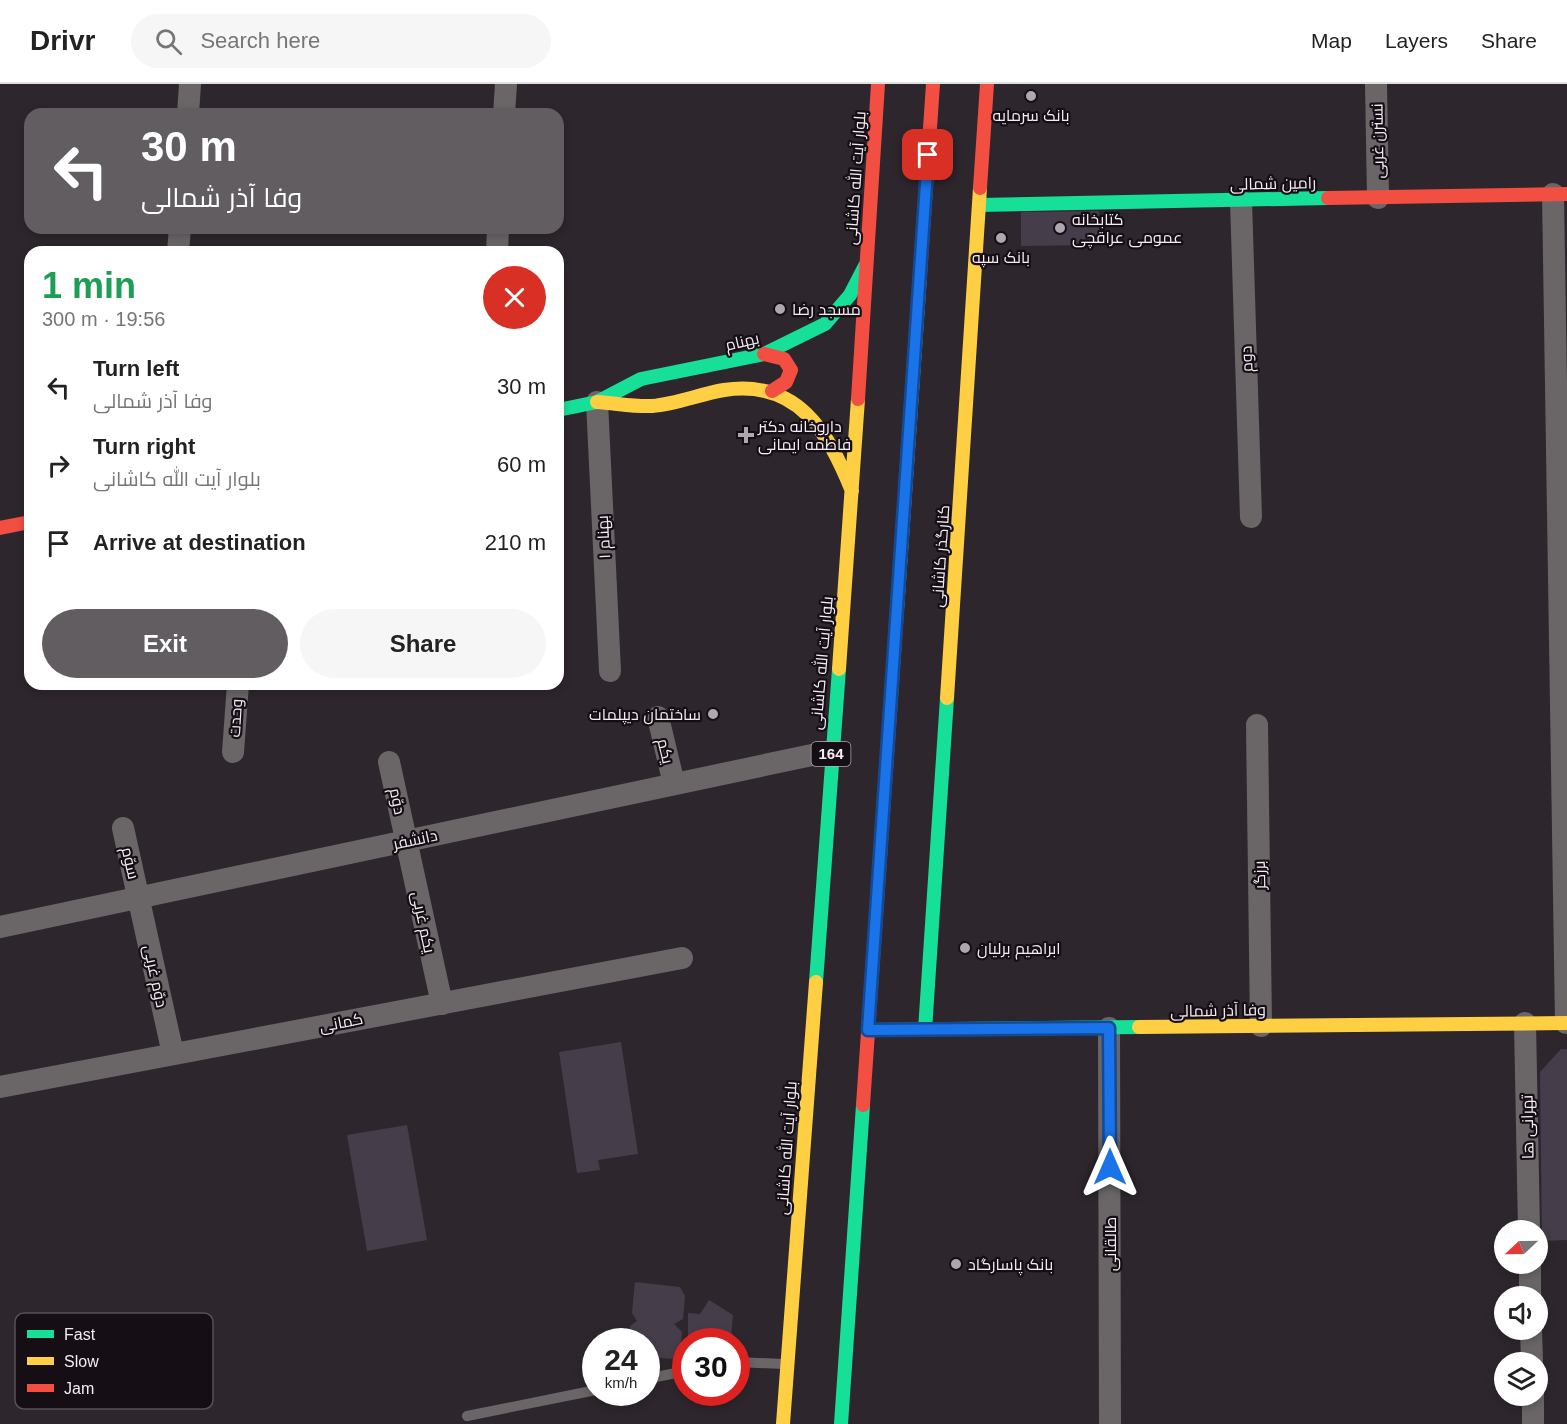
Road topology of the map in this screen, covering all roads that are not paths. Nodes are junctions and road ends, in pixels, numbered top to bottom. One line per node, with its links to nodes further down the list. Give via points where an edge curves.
1 (190, 84): 7 (street)
2 (506, 84): 8 (street)
3 (878, 84): 13 (main road, بلوار آیت الله کاشانی / 164)
4 (933, 84): 40 (main road)
5 (987, 84): 12 (main road, کنارگذر کاشانی)
6 (1376, 84): 10 (street, نسترن غربی)
7 (188, 108)
8 (504, 108)
9 (1560, 194): 10 (main road, رامین شمالی); 37 (street)
10 (1378, 198): 11 (main road, رامین شمالی)
11 (1241, 201): 12 (main road, رامین شمالی); 19 (street, دوم)
12 (979, 205): 41 (main road, کنارگذر کاشانی)
13 (865, 266): 14 (main road, بهنام, via 850,295 825,324); 18 (main road, بلوار آیت الله کاشانی / 164)
14 (764, 354): 15 (main road, via 784,359 791,370 786,382); 16 (main road, بهنام, via 641,379)
15 (772, 391): 16 (main road, بهنام, via 734,389 644,406); 18 (main road, بهنام, via 799,405 817,421)
16 (597, 402): 17 (main road, بهنام); 22 (street, بهنام ۱)
17 (564, 409)
18 (852, 490): 26 (main road, بلوار آیت الله کاشانی / 164)
19 (1251, 517)
20 (24, 523): 21 (main road)
21 (0, 528)
22 (610, 671)
23 (238, 690): 27 (street, وحدت)
24 (658, 717): 29 (street, یکم)
25 (1257, 725): 38 (street, برزگر)
26 (831, 751): 29 (street, دانشفر); 46 (main road, بلوار آیت الله کاشانی / 164)
27 (233, 752)
28 (389, 762): 31 (street, دوّم)
29 (674, 784): 31 (street, دانشفر)
30 (123, 828): 32 (street, سوّم)
31 (407, 841): 32 (street, دانشفر); 35 (street, یکم غربی)
32 (139, 898): 33 (street, دانشفر); 42 (street, دوّم غربی)
33 (0, 927)
34 (682, 958): 35 (street, کمانی)
35 (442, 1004): 42 (street, کمانی)
36 (1525, 1023): 37 (main road, وفا آذر شمالی); 38 (main road, وفا آذر شمالی); 44 (street, تهرانی ها)
37 (1567, 1023)
38 (1261, 1026): 39 (main road, وفا آذر شمالی)
39 (1109, 1028): 41 (main road, وفا آذر شمالی); 52 (street, طالقانی)
40 (868, 1030): 41 (main road, وفا آذر شمالی); 51 (main road)
41 (925, 1030)
42 (173, 1054): 43 (street, کمانی)
43 (0, 1086)
44 (1529, 1220)
45 (750, 1363): 46 (lane)
46 (787, 1364): 50 (main road, بلوار آیت الله کاشانی / 164)
47 (582, 1393): 49 (lane)
48 (1533, 1406): 53 (street)
49 (466, 1416)
50 (783, 1424)
51 (841, 1424)
52 (1110, 1424)
53 (1533, 1424)

